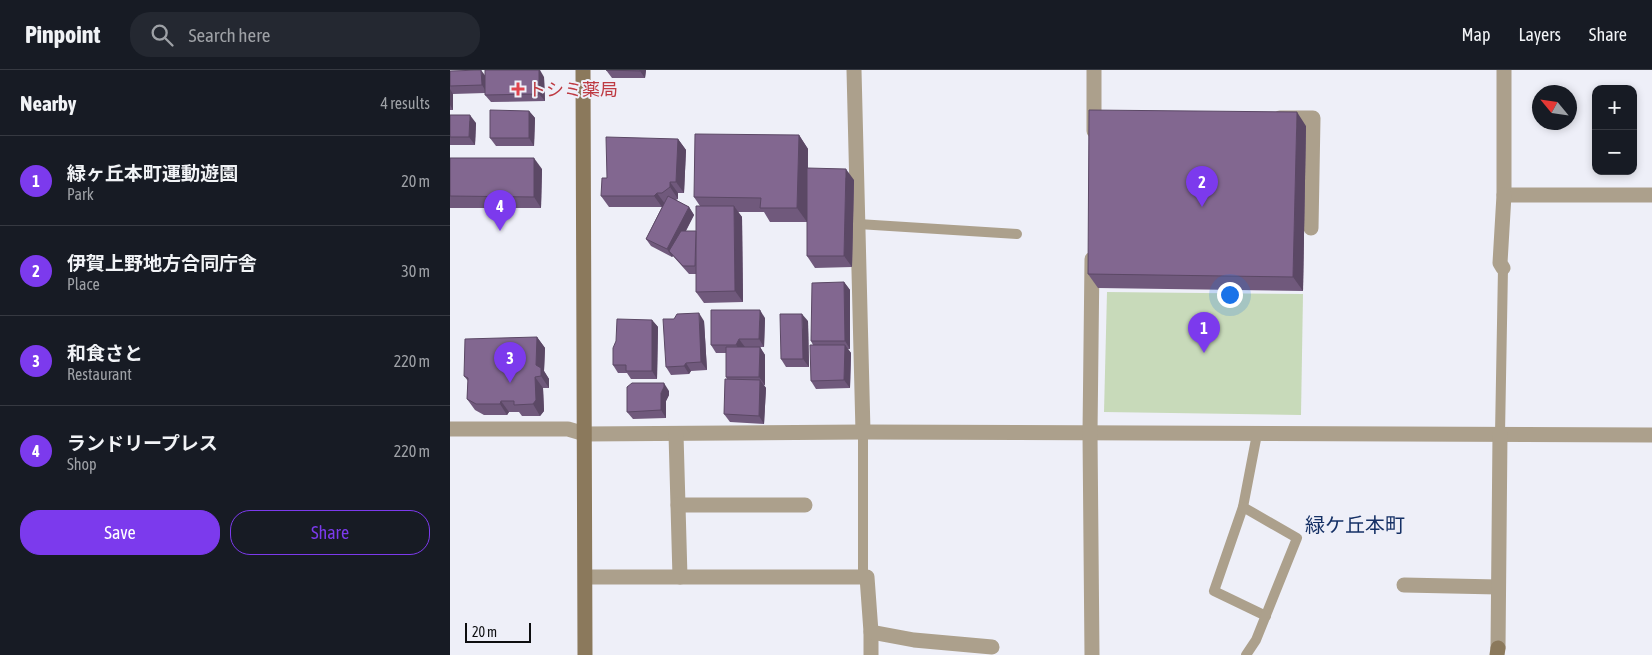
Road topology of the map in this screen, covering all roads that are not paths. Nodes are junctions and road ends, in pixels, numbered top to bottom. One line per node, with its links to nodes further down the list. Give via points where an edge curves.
1 (583, 70): 16 (street)
2 (854, 70): 9 (street)
3 (1094, 70): 6 (street, via 1099,119)
4 (1504, 70): 7 (street)
5 (1263, 118): 10 (street, via 1312,118)
6 (1093, 149)
7 (1504, 195): 8 (street); 13 (street, via 1500,263)
8 (1652, 195)
9 (858, 224): 11 (lane); 15 (street)
10 (1311, 228)
11 (1016, 234)
12 (1092, 247): 18 (street)
13 (1503, 268): 20 (lane)
14 (450, 429): 16 (street, via 568,429)
15 (863, 432): 17 (street); 18 (street); 27 (lane)
16 (585, 434): 17 (street); 26 (street)
17 (676, 434): 22 (street)
18 (1090, 434): 19 (street); 36 (street)
19 (1257, 434): 20 (street); 24 (lane)
20 (1500, 434): 21 (street); 29 (street)
21 (1652, 435)
22 (678, 505): 23 (street); 25 (street)
23 (805, 505)
24 (1243, 507): 30 (lane, via 1297,538); 30 (lane, via 1214,592)
25 (680, 576): 26 (street); 27 (street)
26 (586, 577): 34 (street)
27 (863, 577): 31 (street, via 867,577)
28 (1404, 584): 29 (street)
29 (1498, 587): 33 (street)
30 (1266, 616): 37 (lane)
31 (872, 632): 32 (street, via 914,640); 35 (street)
32 (992, 647)
33 (1497, 652)
34 (585, 655)
35 (871, 655)
36 (1092, 655)
37 (1246, 655)

